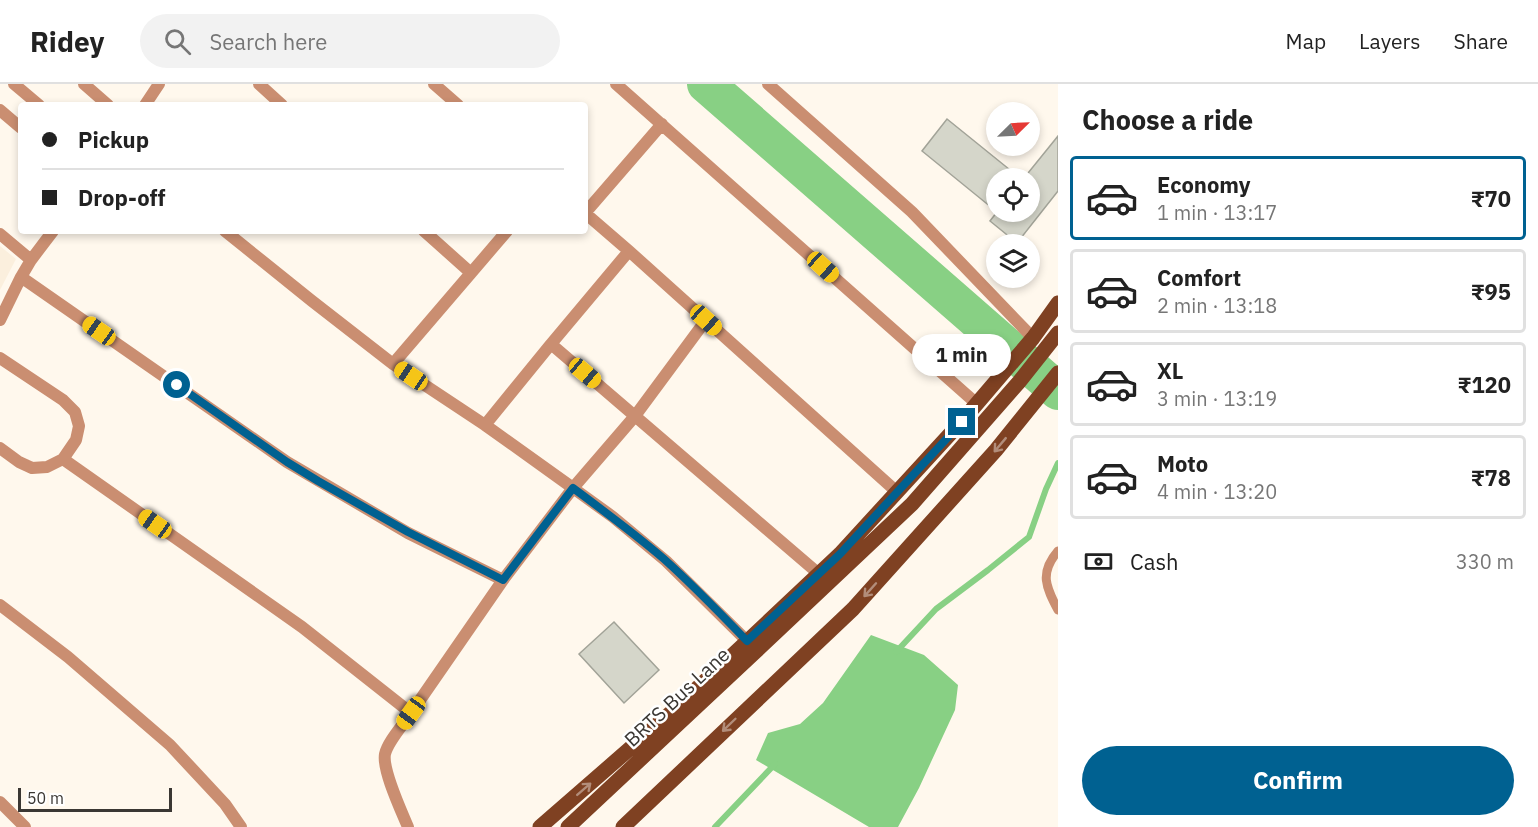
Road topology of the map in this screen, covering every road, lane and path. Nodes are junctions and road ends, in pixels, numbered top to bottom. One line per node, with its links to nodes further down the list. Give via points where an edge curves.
1 (14, 84): 8 (street)
2 (84, 84): 9 (street)
3 (159, 84): 10 (street)
4 (259, 84): 11 (street)
5 (434, 84): 12 (street)
6 (616, 84): 14 (street)
7 (768, 84): 31 (street, via 912,212)
8 (35, 102)
9 (105, 102)
10 (147, 102)
11 (279, 102)
12 (455, 102)
13 (0, 110): 15 (street)
14 (662, 124): 16 (street); 36 (street)
15 (18, 125)
16 (588, 210)
17 (588, 216): 23 (street)
18 (0, 234): 24 (street)
19 (51, 234): 24 (street)
20 (229, 234): 34 (street)
21 (427, 234): 25 (street)
22 (504, 234): 25 (street)
23 (629, 251): 29 (street); 32 (street)
24 (31, 260): 26 (street)
25 (471, 273): 34 (street)
26 (21, 277): 28 (street); 45 (street, via 287,462 408,532)
27 (1058, 303): 31 (main road)
28 (0, 320)
29 (706, 320): 37 (street); 42 (street)
30 (1058, 333): 55 (main road, BRTS Bus Lane, via 912,504)
31 (1033, 339): 36 (main road)
32 (551, 344): 37 (street); 38 (street)
33 (0, 358): 40 (street, via 75,412 79,426 76,440)
34 (393, 364): 38 (street)
35 (1058, 373): 56 (main road, one-way to 56, via 996,450 853,609)
36 (977, 404): 42 (main road)
37 (635, 416): 41 (street); 44 (street)
38 (484, 425): 41 (street)
39 (0, 448): 40 (street, via 32,468 47,467)
40 (63, 459): 49 (street, via 302,627)
41 (573, 488): 45 (street); 48 (street, via 666,561)
42 (897, 492): 44 (main road)
43 (1058, 551): 47 (lane, via 1046,573 1047,590)
44 (819, 574): 48 (main road)
45 (503, 580): 49 (street)
46 (0, 605): 52 (street, via 68,657 170,745)
47 (1058, 610)
48 (747, 641): 54 (main road, one-way to 48)
49 (411, 713): 53 (street, via 392,740 385,766)
50 (0, 802): 51 (street)
51 (26, 827)
52 (241, 827)
53 (408, 827)
54 (540, 827)
55 (568, 827)
56 (623, 827)

